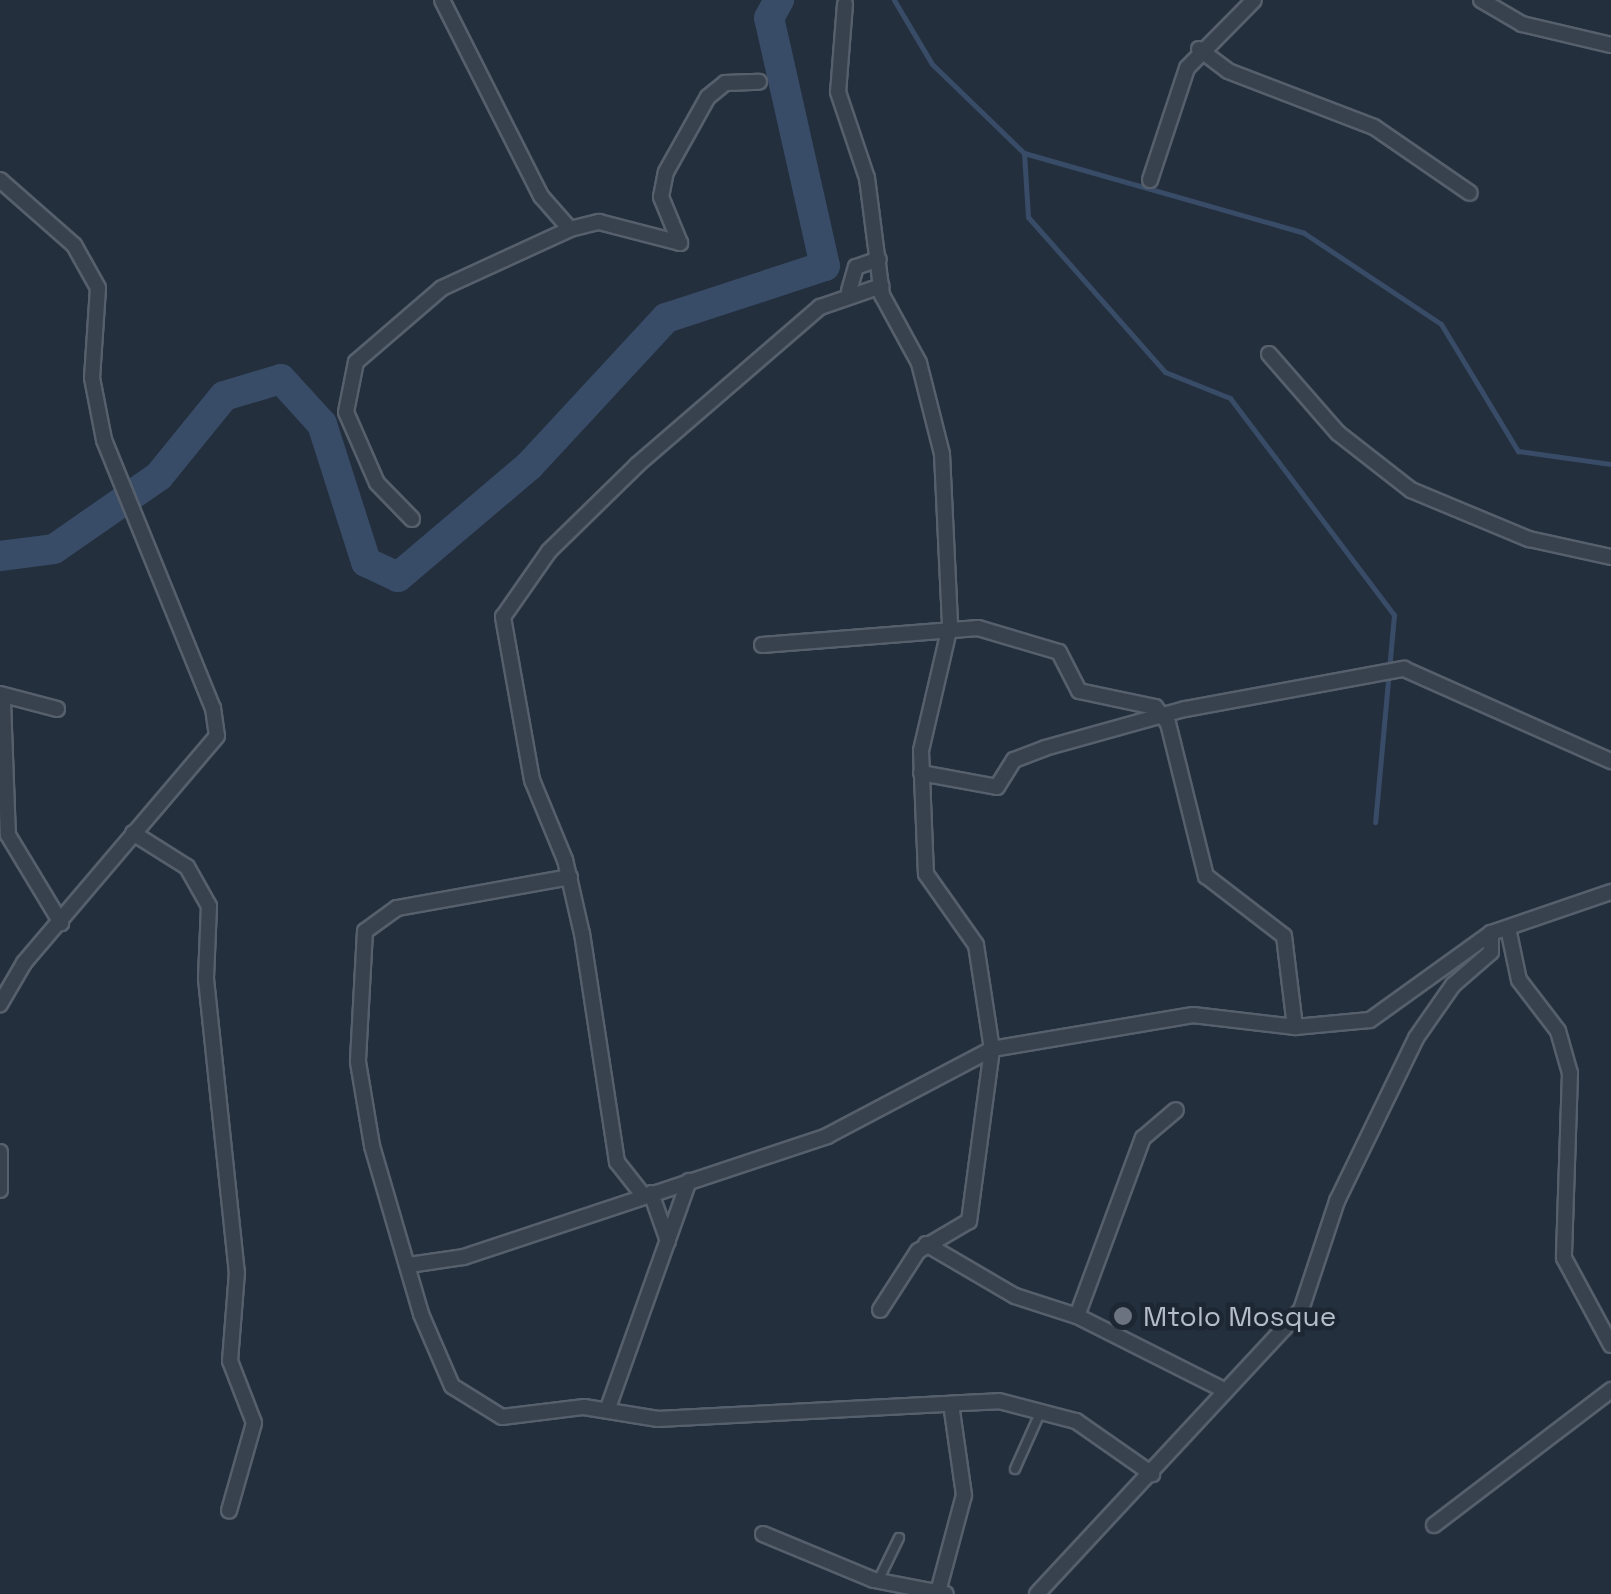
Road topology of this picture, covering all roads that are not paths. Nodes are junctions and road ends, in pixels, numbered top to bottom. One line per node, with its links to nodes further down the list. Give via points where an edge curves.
1 (442, 0): 11 (street, via 541,196)
2 (1254, 0): 6 (street)
3 (1480, 0): 5 (street, via 1522,24)
4 (845, 4): 12 (street, via 838,92 867,178)
5 (1611, 45)
6 (1199, 49): 9 (street, via 1170,106); 10 (street, via 1228,71 1374,128)
7 (759, 82): 11 (street, via 725,83 708,97 666,172 662,197 680,243 599,222)
8 (0, 180): 25 (street, via 90,270 100,302 92,378 104,440 159,592 214,708 212,746)
9 (1150, 180)
10 (1470, 193)
11 (570, 229): 16 (street, via 442,288 356,362 346,412 376,483)
12 (878, 259): 13 (street); 14 (street, via 856,267)
13 (881, 286): 14 (street); 18 (street, via 919,363 942,454)
14 (848, 291): 26 (street, via 798,324 606,493 512,599 502,634 510,688 541,813)
15 (1269, 354): 17 (street, via 1338,432 1411,490 1529,539)
16 (412, 519)
17 (1611, 557)
18 (950, 626): 19 (street); 22 (street, via 1049,647 1079,690 1134,698); 24 (street)
19 (762, 645)
20 (2, 698): 21 (street); 28 (street, via 8,835)
21 (57, 709)
22 (1164, 714): 23 (street, via 1404,670); 24 (street, via 1022,756 997,786); 32 (street, via 1202,869 1227,899 1284,936)
23 (1611, 761)
24 (921, 773): 33 (street, via 926,874 976,945)
25 (133, 833): 28 (street); 52 (street, via 188,867 209,906 206,979 237,1272 230,1361 254,1423)
26 (570, 877): 38 (street, via 617,1162); 41 (street, via 397,908 365,931 362,1094)
27 (1611, 892): 29 (street)
28 (61, 922): 31 (street)
29 (1508, 928): 30 (street); 44 (street, via 1519,980 1558,1032 1570,1073 1564,1258)
30 (1490, 934): 32 (street, via 1370,1020); 45 (street, via 1491,952 1452,985 1416,1038 1346,1181 1301,1310)
31 (0, 1004)
32 (1295, 1027): 33 (street, via 1193,1015)
33 (992, 1048): 36 (street, via 827,1136); 40 (street, via 974,1208 969,1221)
34 (1176, 1110): 43 (street, via 1143,1138)
35 (0, 1152): 37 (street)
36 (688, 1181): 38 (street); 39 (street)
37 (0, 1190)
38 (647, 1194): 39 (street); 41 (street, via 464,1257)
39 (668, 1241): 48 (street)
40 (926, 1244): 42 (street); 43 (street, via 1015,1296)
41 (409, 1265): 48 (street, via 421,1314 452,1386 467,1398 502,1417)
42 (880, 1310)
43 (1077, 1316): 45 (street)
44 (1611, 1346)
45 (1224, 1390): 51 (street)
46 (1611, 1390): 53 (street)
47 (951, 1404): 48 (street, via 658,1420); 49 (street); 57 (street, via 964,1494)
48 (608, 1408)
49 (1042, 1409): 50 (lane); 51 (street, via 1086,1426)
50 (1015, 1469)
51 (1152, 1474): 58 (street)
52 (229, 1511)
53 (1434, 1525)
54 (763, 1534): 56 (street)
55 (899, 1538): 56 (lane)
56 (878, 1582): 57 (street)
57 (942, 1593)
58 (1040, 1593)

